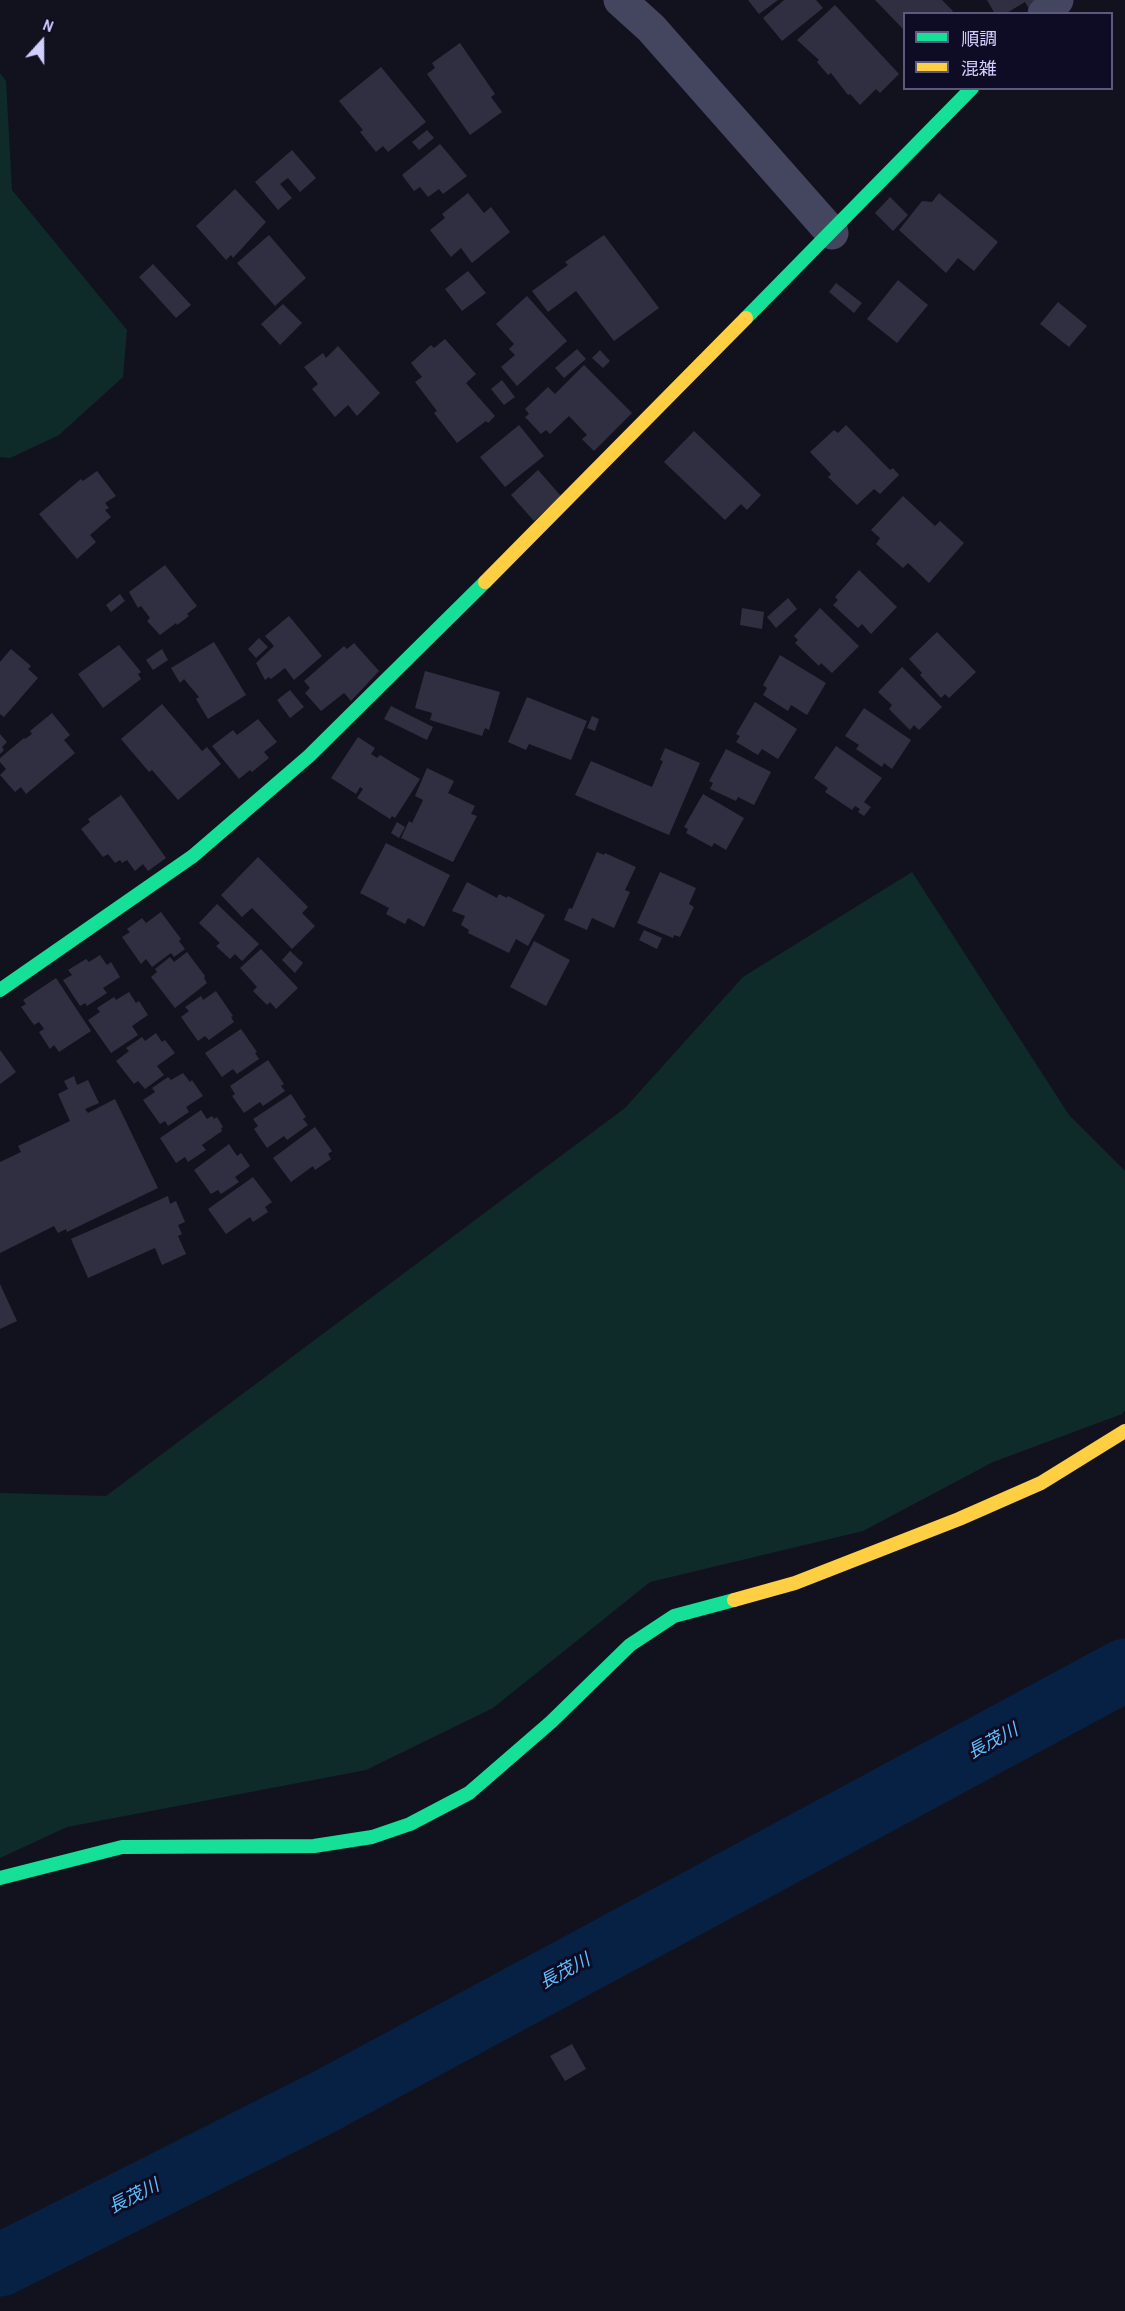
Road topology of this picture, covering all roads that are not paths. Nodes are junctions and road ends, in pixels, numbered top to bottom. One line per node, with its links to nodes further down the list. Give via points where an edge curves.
1 (620, 0): 5 (street, via 651,28)
2 (1057, 0): 3 (street)
3 (1046, 12)
4 (970, 90): 5 (street)
5 (832, 233): 6 (street, via 309,756 193,856)
6 (0, 990)
7 (1125, 1431): 8 (street, via 1041,1483 959,1519 795,1583 674,1616 630,1645 551,1722 469,1793 410,1824 372,1837 314,1846 122,1847)
8 (0, 1878)

